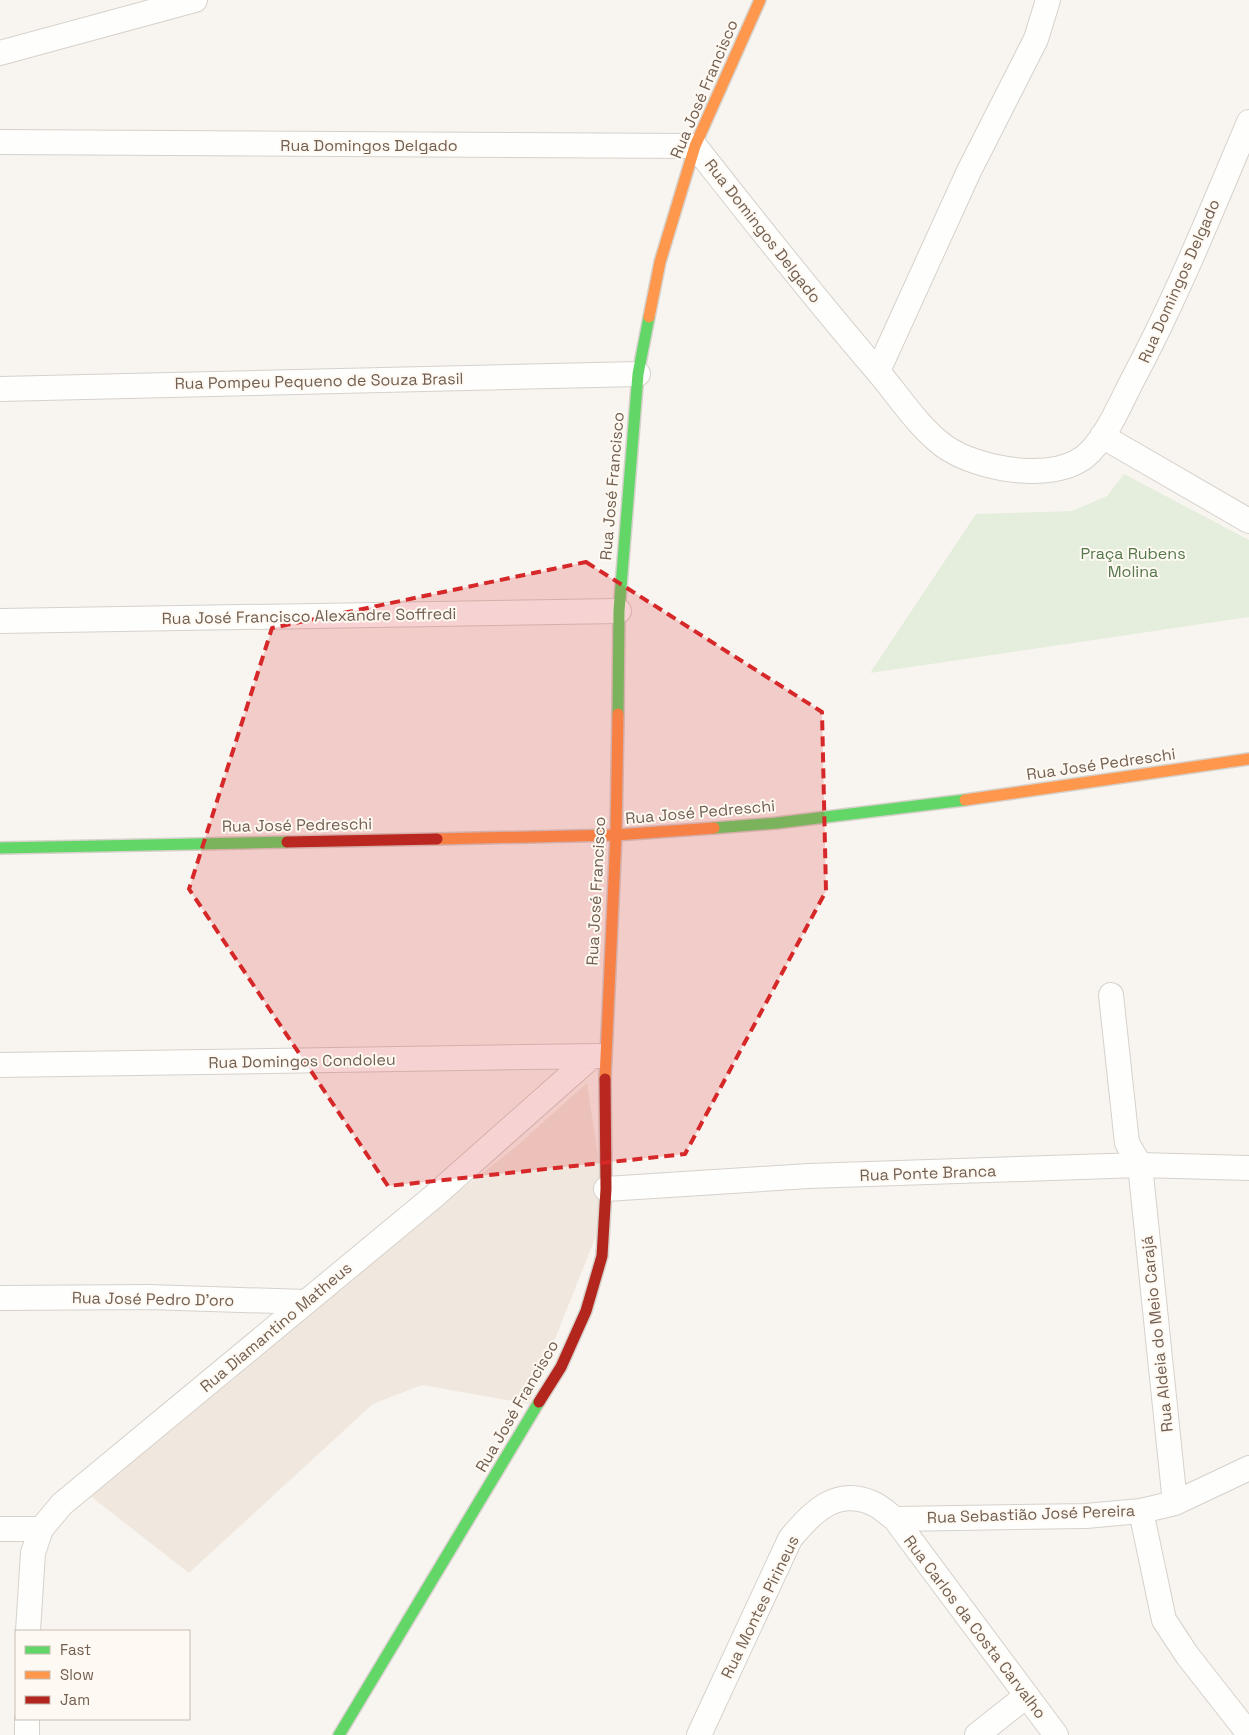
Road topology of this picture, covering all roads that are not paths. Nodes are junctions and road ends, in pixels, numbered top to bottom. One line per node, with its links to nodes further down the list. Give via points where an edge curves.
1 (195, 0): 4 (street)
2 (760, 0): 7 (street, Rua José Francisco)
3 (1048, 0): 8 (street, via 1036,40 968,171)
4 (0, 53)
5 (1249, 122): 11 (street, Rua Domingos Delgado, via 1163,323)
6 (0, 142): 7 (street, Rua Domingos Delgado)
7 (695, 146): 8 (street, Rua Domingos Delgado, via 801,282); 9 (street, Rua José Francisco, via 660,262)
8 (878, 371): 11 (street, Rua Domingos Delgado, via 944,446 970,461 1033,472 1063,467 1089,454)
9 (638, 374): 10 (street, Rua Pompeu Pequeno de Souza Brasil); 13 (street, Rua José Francisco)
10 (0, 389)
11 (1102, 436): 12 (street)
12 (1249, 521)
13 (619, 610): 14 (street, Rua José Francisco Alexandre Soffredi); 16 (street, Rua José Francisco)
14 (0, 621)
15 (1249, 758): 16 (street, Rua José Pedreschi, via 1020,793 777,823)
16 (616, 835): 17 (street, Rua José Pedreschi); 19 (street, Rua José Francisco)
17 (0, 848)
18 (1111, 995): 21 (street, via 1126,1143)
19 (598, 1056): 20 (street, Rua Domingos Condoleu); 23 (street, Rua José Francisco); 25 (street, Rua Diamantino Matheus)
20 (0, 1065)
21 (1140, 1165): 22 (street, Rua Ponte Branca); 23 (street, Rua Ponte Branca, via 809,1176); 27 (street, Rua Aldeia do Meio Carajá)
22 (1249, 1168)
23 (606, 1188): 37 (street, Rua José Francisco, via 602,1256 586,1311 561,1367)
24 (0, 1298): 25 (street, Rua José Pedro D'oro, via 148,1297)
25 (306, 1302): 31 (street, Rua Diamantino Matheus, via 62,1504)
26 (1249, 1468): 27 (street, Rua Sebastião José Pereira)
27 (1174, 1503): 28 (street, Rua Sebastião José Pereira)
28 (1141, 1510): 29 (street, Rua Sebastião José Pereira, via 1086,1516); 35 (street, via 1164,1620)
29 (895, 1519): 33 (street, Rua Carlos da Costa Carvalho); 38 (street, Rua Montes Pirineus, via 874,1503 854,1497 830,1501 808,1516 790,1539)
30 (0, 1529): 31 (street)
31 (41, 1529): 32 (street, Rua Diamantino Matheus, via 33,1553)
32 (28, 1630)
33 (1025, 1697): 39 (street); 40 (street, Rua Carlos da Costa Carvalho)
34 (27, 1720): 36 (street)
35 (1249, 1734)
36 (27, 1735)
37 (340, 1735)
38 (699, 1735)
39 (977, 1735)
40 (1056, 1735)

